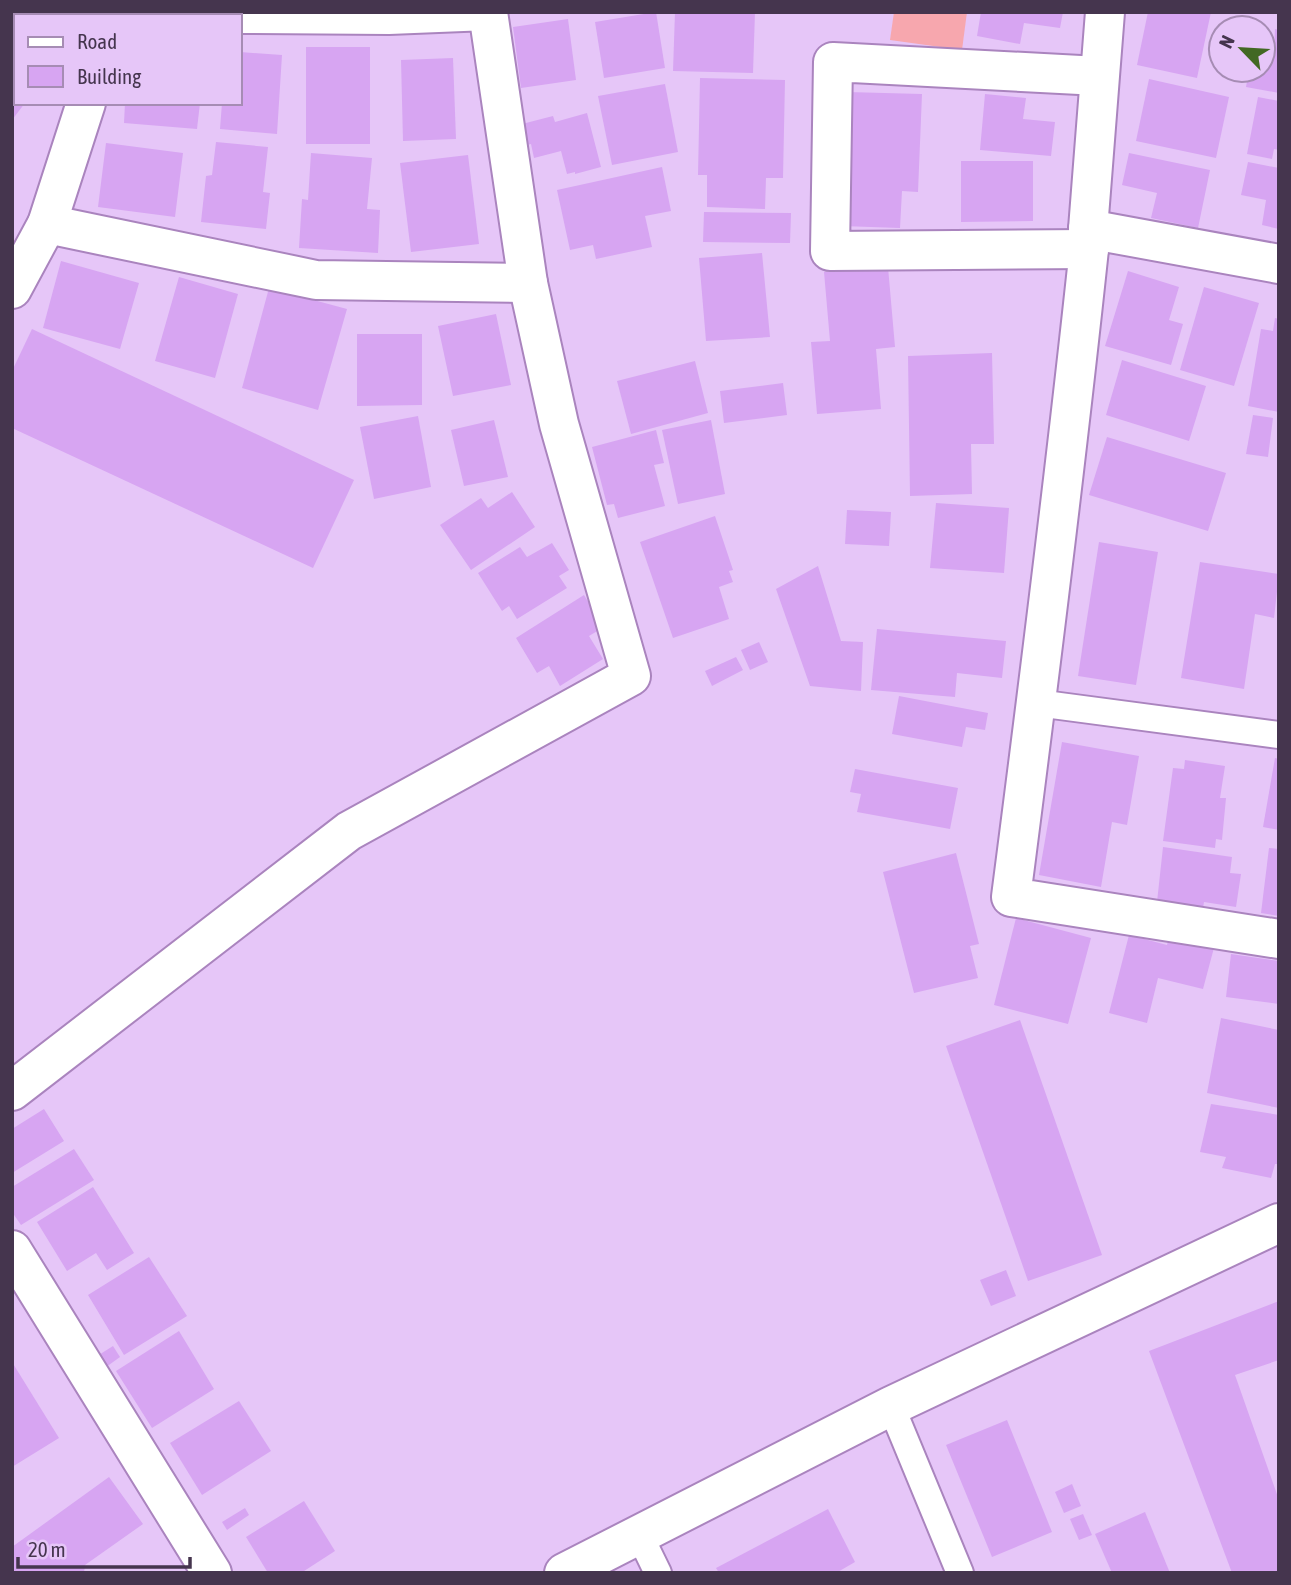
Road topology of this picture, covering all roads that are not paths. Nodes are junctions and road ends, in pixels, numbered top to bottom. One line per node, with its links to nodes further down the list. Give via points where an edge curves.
1 (1105, 12): 4 (street)
2 (488, 15): 3 (lane, via 389,21); 9 (street)
3 (242, 20)
4 (1099, 76): 7 (street); 7 (street, via 833,62 830,251)
5 (85, 105): 6 (street)
6 (47, 224): 9 (street, via 316,280); 10 (street)
7 (1089, 239): 8 (street); 11 (street)
8 (1279, 264)
9 (528, 283): 14 (street, via 559,424 631,676 349,831)
10 (12, 289)
11 (1037, 703): 12 (lane); 13 (street, via 1011,897)
12 (1279, 735)
13 (1279, 939)
14 (12, 1091)
15 (1279, 1223): 17 (street)
16 (12, 1250): 19 (street)
17 (891, 1406): 18 (street); 22 (lane)
18 (639, 1534): 20 (street); 21 (lane)
19 (212, 1573)
20 (564, 1573)
21 (658, 1573)
22 (960, 1573)

